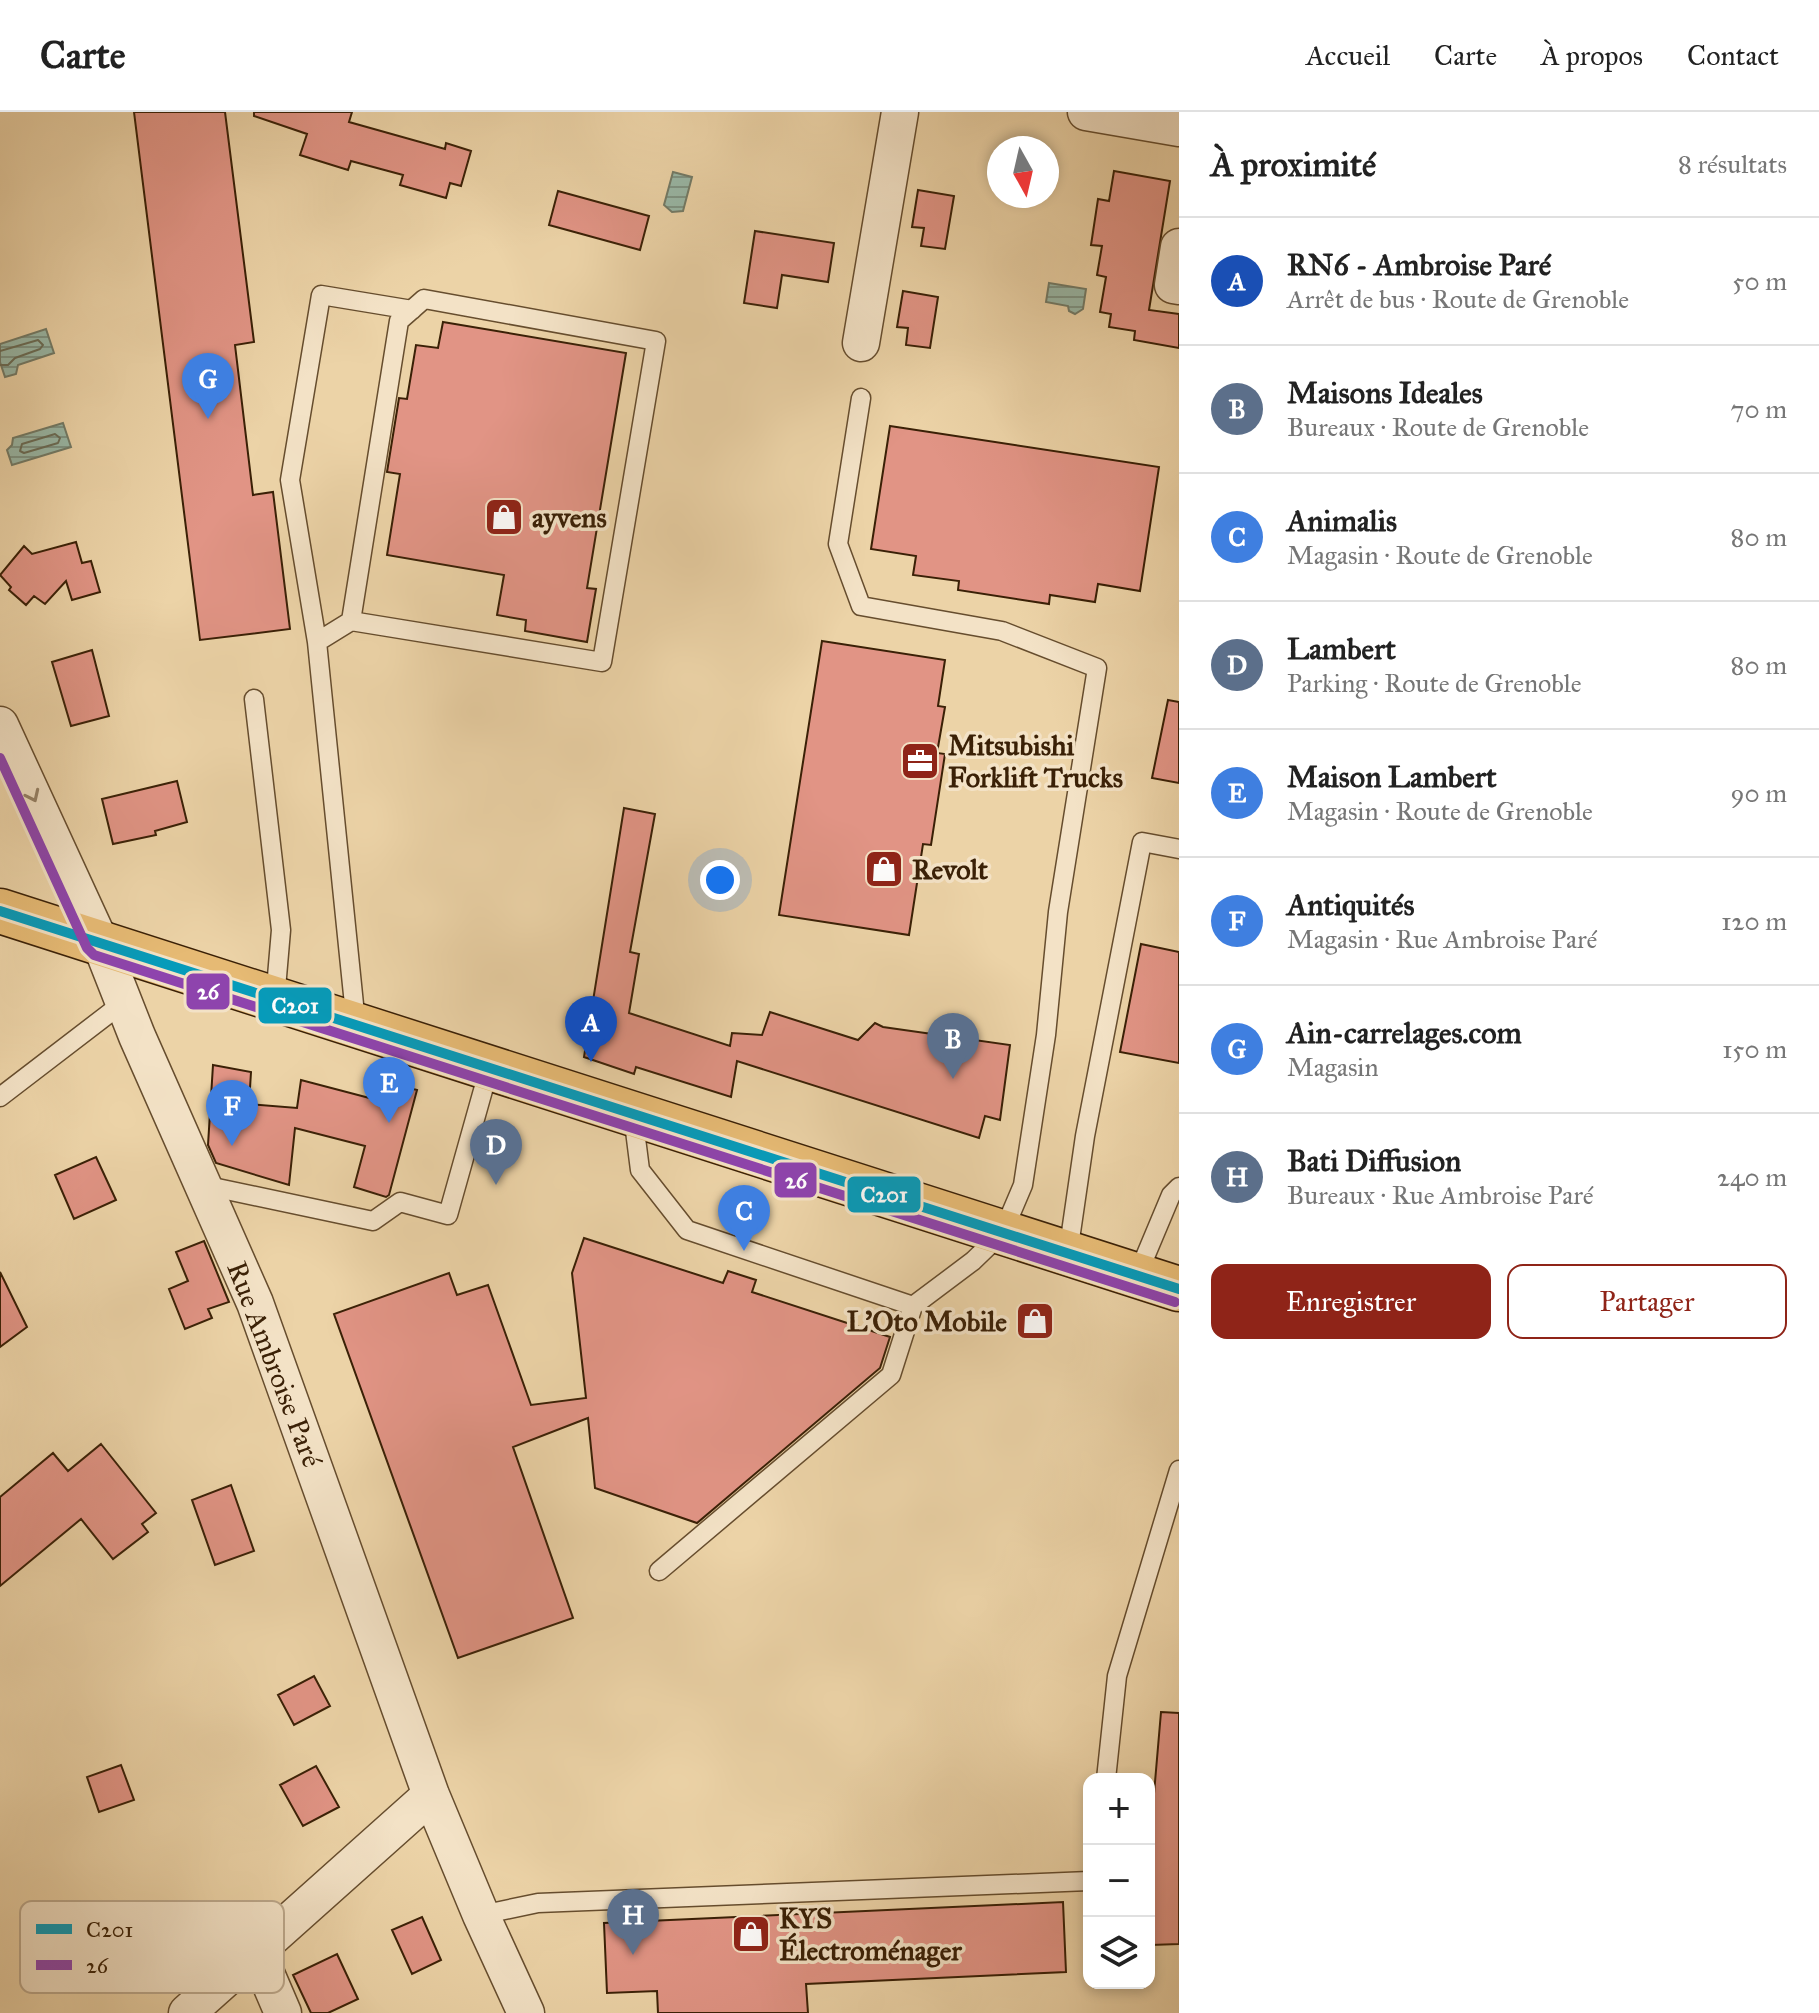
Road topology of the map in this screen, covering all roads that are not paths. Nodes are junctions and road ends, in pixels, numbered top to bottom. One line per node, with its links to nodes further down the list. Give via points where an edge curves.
1 (900, 112): 7 (street)
2 (1086, 112): 3 (street)
3 (1179, 128)
4 (1179, 247): 5 (street, via 1173,285)
5 (1179, 286)
6 (412, 310): 9 (lane, via 399,321); 9 (lane, via 424,299 656,341 602,662); 10 (lane, via 321,295 290,480)
7 (861, 343)
8 (861, 398): 24 (lane, via 838,544 861,606 1002,631 1097,668 1058,912 1023,1185)
9 (351, 621): 10 (lane)
10 (317, 642): 18 (lane)
11 (254, 699): 16 (lane, via 281,930)
12 (0, 725): 15 (street, Rue Ambroise Paré, one-way to 15)
13 (1179, 849): 25 (lane, via 1142,842 1085,1136)
14 (0, 911): 15 (main road)
15 (100, 942): 16 (main road); 17 (street, Rue Ambroise Paré)
16 (275, 1000): 18 (main road)
17 (124, 1002): 20 (lane); 22 (street, Rue Ambroise Paré)
18 (356, 1026): 19 (main road)
19 (489, 1069): 21 (main road); 22 (lane, via 448,1215 400,1202 373,1221)
20 (0, 1097)
21 (633, 1115): 24 (main road); 28 (lane, via 640,1170 687,1230)
22 (203, 1185): 32 (street, Rue Ambroise Paré, via 255,1303)
23 (1179, 1187): 26 (lane)
24 (1003, 1232): 25 (main road); 28 (lane)
25 (1068, 1253): 26 (main road)
26 (1137, 1276): 27 (main road)
27 (1179, 1289)
28 (913, 1306): 30 (lane, via 891,1375)
29 (1179, 1470): 31 (lane, via 1117,1676)
30 (659, 1571)
31 (1107, 1773)
32 (431, 1795): 34 (street, Rue Ambroise Paré); 35 (street)
33 (1083, 1881): 34 (lane, via 538,1903)
34 (481, 1915): 40 (street, Rue Ambroise Paré)
35 (284, 1925)
36 (209, 1993): 38 (street)
37 (274, 1993): 39 (street)
38 (187, 2013)
39 (283, 2013)
40 (526, 2013)

